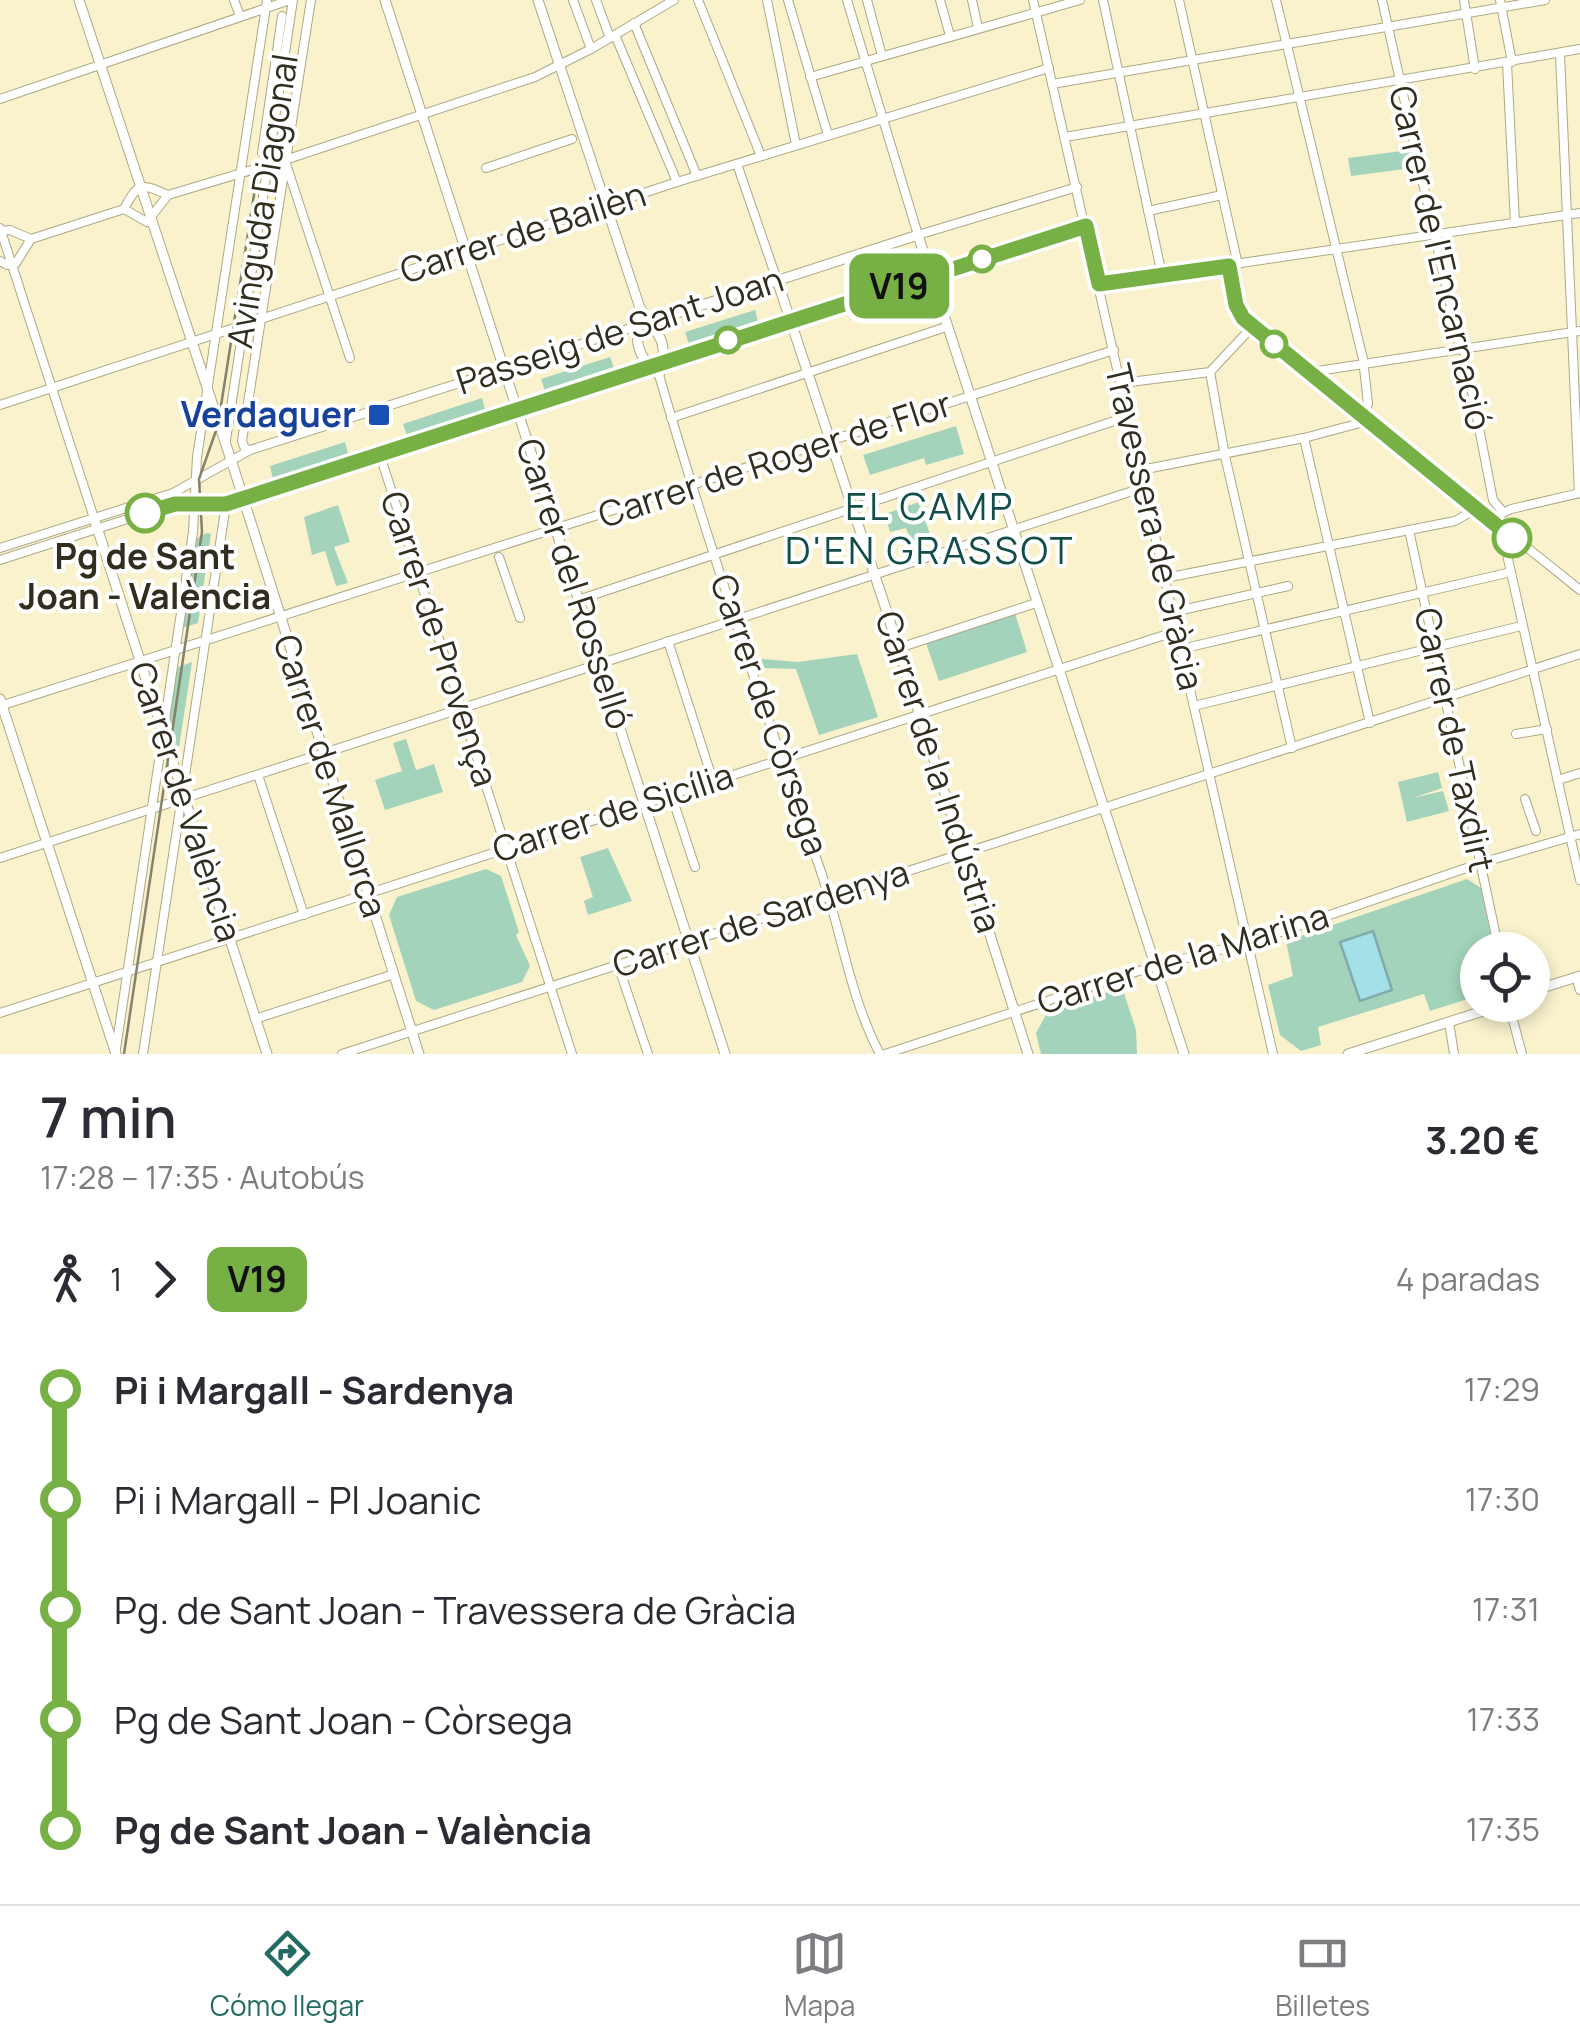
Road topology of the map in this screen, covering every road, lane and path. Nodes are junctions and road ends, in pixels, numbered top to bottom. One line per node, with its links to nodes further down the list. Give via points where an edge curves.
1 (79, 0): 46 (main road)
2 (234, 0): 31 (street)
3 (311, 0): 66 (street)
4 (386, 0): 56 (main road, Carrer del Rosselló)
5 (538, 0): 47 (main road)
6 (573, 0): 39 (street)
7 (596, 0): 37 (street)
8 (650, 0): 28 (street)
9 (674, 0): 28 (street)
10 (698, 0): 65 (street)
11 (767, 0): 63 (street)
12 (788, 0): 51 (street)
13 (847, 0): 43 (street)
14 (867, 0): 42 (street)
15 (940, 0): 36 (street)
16 (972, 0): 35 (street)
17 (1033, 0): 29 (street, Travessera de Gràcia)
18 (1080, 0): 29 (street)
19 (1104, 0): 50 (street)
20 (1179, 0): 44 (street)
21 (1276, 0): 38 (street)
22 (1382, 0): 34 (street, Carrer de l'Encarnació)
23 (1464, 0): 30 (street)
24 (1545, 0): 27 (street)
25 (287, 1): 26 (street); 68 (street, Avinguda Diagonal)
26 (267, 4): 31 (street); 70 (street)
27 (1500, 4): 30 (street); 45 (street)
28 (654, 12): 33 (street)
29 (1036, 12): 35 (street); 48 (street, Travessera de Gràcia)
30 (1466, 14): 34 (street); 49 (street)
31 (240, 16): 46 (street)
32 (282, 16): 64 (street, Avinguda Diagonal)
33 (634, 23): 37 (street); 71 (street)
34 (1388, 27): 38 (street); 52 (street, Carrer de l'Encarnació)
35 (978, 28): 36 (street)
36 (950, 36): 42 (street)
37 (613, 37): 39 (street); 72 (street)
38 (1287, 46): 44 (street); 55 (street)
39 (590, 49): 47 (street)
40 (1580, 50): 41 (street)
41 (1560, 54): 45 (street); 81 (street)
42 (882, 56): 43 (street)
43 (863, 60): 51 (street); 58 (street)
44 (1192, 61): 50 (street); 57 (street)
45 (1509, 62): 49 (street); 83 (street)
46 (100, 66): 54 (street); 74 (main road)
47 (560, 66): 56 (street); 77 (main road)
48 (1048, 68): 53 (street, Travessera de Gràcia); 58 (street, Carrer de Bailèn)
49 (1475, 68): 52 (street)
50 (1119, 73): 53 (street); 59 (street)
51 (810, 77): 60 (street)
52 (1400, 81): 55 (street); 86 (street, Carrer de l'Encarnació)
53 (1052, 84): 61 (street, Travessera de Gràcia)
54 (0, 99)
55 (1299, 99): 57 (street); 89 (street)
56 (422, 114): 66 (street); 90 (main road, Carrer del Rosselló)
57 (1204, 114): 59 (street); 76 (street)
58 (881, 120): 60 (street, Carrer de Bailèn); 87 (street)
59 (1130, 127): 61 (street); 79 (street)
60 (828, 135): 63 (street, Carrer de Bailèn)
61 (1065, 137): 73 (street, Travessera de Gràcia)
62 (572, 139): 69 (street)
63 (796, 145): 65 (street, Carrer de Bailèn)
64 (262, 153)
65 (761, 156): 67 (street, Carrer de Bailèn)
66 (285, 160): 68 (street); 97 (street); 99 (street)
67 (738, 164): 71 (street, Carrer de Bailèn); 95 (street)
68 (269, 165): 70 (street); 102 (street, Avinguda Diagonal)
69 (486, 168)
70 (241, 171): 75 (street); 106 (street)
71 (697, 176): 72 (street, Carrer de Bailèn)
72 (677, 182): 77 (street, Carrer de Bailèn)
73 (1077, 187): 84 (street, Travessera de Gràcia); 87 (street, Passeig de Sant Joan)
74 (137, 189): 75 (street); 78 (street); 82 (main road)
75 (168, 195): 82 (street)
76 (1222, 196): 79 (street); 92 (street)
77 (606, 206): 90 (street, Carrer de Bailèn); 98 (main road)
78 (124, 209): 82 (street); 88 (street)
79 (1148, 211): 93 (street)
80 (1580, 214): 81 (street)
81 (1566, 216): 83 (street); 107 (street)
82 (151, 220): 108 (main road)
83 (1514, 223): 86 (street)
84 (1086, 226): 94 (street, Passeig de Sant Joan); 96 (street, Travessera de Gràcia)
85 (0, 230): 88 (street, Carrer de València); 91 (street, Carrer de València)
86 (1435, 235): 89 (street); 110 (street, Carrer de l'Encarnació)
87 (918, 236): 94 (main road); 95 (main road, Passeig de Sant Joan)
88 (30, 238): 91 (street, via 18,262)
89 (1338, 251): 92 (street); 113 (street)
90 (467, 252): 97 (street, Carrer de Bailèn); 115 (main road, Carrer del Rosselló)
91 (6, 263): 121 (street, Carrer de València)
92 (1233, 265): 93 (street); 104 (street, via 1236,305)
93 (1162, 274): 96 (street)
94 (930, 276): 100 (street, Passeig de Sant Joan); 105 (main road)
95 (777, 280): 100 (main road, Carrer de la Indústria); 101 (main road, Passeig de Sant Joan)
96 (1099, 284): 109 (street, Travessera de Gràcia)
97 (330, 296): 99 (street, Carrer de Bailèn); 111 (street)
98 (640, 308): 101 (main road); 103 (main road)
99 (261, 317): 102 (street, Carrer de Bailèn); 132 (street, via 242,441)
100 (790, 321): 112 (main road, Passeig de Sant Joan); 116 (main road, Carrer de la Indústria)
101 (650, 322): 103 (main road, Passeig de Sant Joan); 112 (main road, via 663,340)
102 (244, 323): 106 (street, Carrer de Bailèn); 131 (street, Avinguda Diagonal)
103 (637, 326): 114 (main road, via 637,347); 115 (street, Passeig de Sant Joan)
104 (1252, 326): 117 (street); 118 (street)
105 (946, 327): 116 (street); 123 (main road)
106 (216, 332): 108 (street, Carrer de Bailèn); 122 (street)
107 (1575, 332): 110 (street); 141 (street)
108 (190, 340): 121 (street, Carrer de Bailèn); 122 (main road)
109 (1114, 350): 120 (street, Travessera de Gràcia); 123 (street, Carrer de Roger de Flor)
110 (1464, 351): 113 (street); 147 (street, Carrer de l'Encarnació, via 1493,500)
111 (350, 358)
112 (663, 362): 114 (main road, Passeig de Sant Joan); 119 (main road)
113 (1362, 366): 118 (street); 126 (street)
114 (648, 367): 119 (main road); 125 (main road, Passeig de Sant Joan)
115 (503, 368): 125 (main road, Carrer del Rosselló); 132 (street, Passeig de Sant Joan)
116 (808, 372): 128 (street); 130 (main road, Carrer de la Indústria)
117 (1210, 372): 120 (street); 134 (street)
118 (1311, 372): 126 (street)
119 (660, 376): 128 (street, Carrer de Còrsega)
120 (1122, 383): 127 (street, Travessera de Gràcia)
121 (52, 388): 124 (street, Carrer de Bailèn); 149 (street, Carrer de València)
122 (207, 394): 131 (main road); 138 (street)
123 (968, 398): 130 (street, Carrer de Roger de Flor); 136 (main road)
124 (0, 405)
125 (516, 409): 133 (street, Passeig de Sant Joan); 150 (main road, Carrer del Rosselló)
126 (1365, 415): 129 (street, via 1364,422); 146 (street)
127 (1129, 416): 136 (street); 137 (street, Travessera de Gràcia)
128 (670, 418): 139 (street, Carrer de Còrsega)
129 (1304, 438): 134 (street); 154 (street)
130 (832, 442): 139 (street, Carrer de Roger de Flor); 145 (main road, Carrer de la Indústria)
131 (225, 446): 135 (main road, Avinguda Diagonal)
132 (250, 450): 135 (street, Passeig de Sant Joan)
133 (380, 452): 142 (street, Passeig de Sant Joan); 161 (street, Carrer de Provença)
134 (1224, 453): 137 (street); 159 (street)
135 (227, 462): 138 (street, Passeig de Sant Joan); 142 (main road, Carrer de Mallorca)
136 (990, 462): 145 (street); 151 (main road)
137 (1142, 470): 140 (street, Travessera de Gràcia)
138 (194, 481): 144 (street); 149 (street)
139 (693, 487): 150 (street, Carrer de Roger de Flor); 156 (street, Carrer de Còrsega)
140 (1145, 487): 151 (street); 163 (street, Travessera de Gràcia)
141 (1579, 493): 147 (street)
142 (242, 498): 143 (street, Passeig de Sant Joan); 173 (main road, Carrer de Mallorca)
143 (226, 504): 144 (street, Passeig de Sant Joan); 178 (street)
144 (197, 505): 149 (street); 183 (street)
145 (853, 508): 156 (street); 162 (main road, Carrer de la Indústria)
146 (1476, 509): 148 (street); 152 (street, via 1456,521)
147 (1504, 512): 148 (street)
148 (1489, 520): 153 (street)
149 (95, 524): 155 (street); 158 (street); 185 (main road, Carrer de València)
150 (556, 530): 161 (street, Carrer de Roger de Flor); 168 (main road, Carrer del Rosselló)
151 (1012, 530): 162 (street); 169 (main road)
152 (1409, 530): 154 (street); 167 (street, Carrer de Taxdirt)
153 (1514, 539): 160 (street, via 1507,552); 165 (street)
154 (1329, 545): 159 (street); 170 (street)
155 (0, 548)
156 (715, 555): 168 (street); 174 (street, Carrer de Còrsega)
157 (499, 556): 172 (street)
158 (0, 560)
159 (1248, 560): 163 (street); 166 (street)
160 (1510, 572): 167 (street); 175 (street)
161 (418, 574): 173 (street, Carrer de Roger de Flor); 194 (street, Carrer de Provença)
162 (875, 574): 174 (street); 180 (main road, Carrer de la Indústria)
163 (1166, 578): 171 (street, Travessera de Gràcia)
164 (1288, 586): 166 (street)
165 (1580, 590)
166 (1256, 592): 171 (street); 176 (street)
167 (1422, 592): 170 (street); 181 (street, Carrer de Taxdirt)
168 (578, 600): 186 (main road, Carrer del Rosselló)
169 (1036, 603): 180 (street); 188 (main road)
170 (1344, 611): 176 (street); 187 (street)
171 (1173, 612): 177 (street, Travessera de Gràcia)
172 (520, 618)
173 (280, 619): 178 (street, Carrer de Roger de Flor); 201 (main road, Carrer de Mallorca)
174 (736, 619): 179 (street); 202 (street, Carrer de Còrsega)
175 (1521, 626): 181 (street); 189 (street)
176 (1265, 630): 182 (street); 190 (street)
177 (1178, 631): 182 (street, Travessera de Gràcia); 188 (street, Carrer de Sicília)
178 (205, 640): 183 (street, Carrer de Roger de Flor); 209 (street)
179 (668, 641): 186 (street); 207 (street)
180 (899, 648): 195 (main road, Carrer de la Indústria)
181 (1434, 648): 187 (street); 191 (street, Carrer de Taxdirt)
182 (1181, 649): 193 (street, Travessera de Gràcia)
183 (176, 650): 185 (street); 198 (street)
184 (1580, 654): 189 (street, Carrer de Sardenya)
185 (139, 662): 192 (street); 198 (main road, Carrer de València)
186 (599, 664): 194 (street); 211 (main road, Carrer del Rosselló)
187 (1356, 667): 190 (street); 196 (street)
188 (1058, 669): 195 (street, Carrer de Sicília); 213 (main road)
189 (1533, 670): 191 (street, Carrer de Sardenya); 197 (street)
190 (1277, 685): 193 (street); 200 (street)
191 (1445, 698): 196 (street, Carrer de Sardenya); 220 (street, Carrer de Taxdirt)
192 (1, 704): 216 (main road)
193 (1194, 706): 205 (street, Travessera de Gràcia)
194 (462, 710): 201 (street); 217 (street, Carrer de Provença)
195 (920, 714): 202 (street, Carrer de Sicília); 218 (main road, Carrer de la Indústria)
196 (1370, 722): 200 (street, Carrer de Sardenya)
197 (1547, 729): 199 (street); 206 (street)
198 (163, 734): 209 (main road, Carrer de València); 212 (street)
199 (1516, 734)
200 (1292, 748): 205 (street, Carrer de Sardenya)
201 (324, 754): 204 (street); 223 (main road, Carrer de Mallorca)
202 (780, 758): 207 (street, Carrer de Sicília); 224 (street, Carrer de Còrsega)
203 (1580, 773): 206 (street)
204 (258, 774): 209 (street); 225 (street)
205 (1210, 775): 213 (street, Carrer de Sardenya); 229 (street, Travessera de Gràcia)
206 (1558, 780): 215 (street)
207 (713, 782): 208 (street, Carrer de Sicília)
208 (670, 794): 211 (street, Carrer de Sicília); 221 (street)
209 (182, 799): 212 (street); 227 (main road, Carrer de València); 230 (street)
210 (1525, 800): 214 (street)
211 (645, 803): 217 (street, Carrer de Sicília); 228 (main road, Carrer del Rosselló)
212 (151, 810): 216 (street); 233 (street)
213 (1103, 810): 218 (street, Carrer de Sardenya); 232 (main road)
214 (1537, 835)
215 (1575, 836): 220 (street, Carrer de la Marina); 222 (street)
216 (46, 843): 219 (street); 236 (main road)
217 (505, 848): 223 (street, Carrer de Sicília); 237 (street, Carrer de Provença)
218 (963, 854): 224 (street, Carrer de Sardenya); 240 (main road, Carrer de la Indústria)
219 (0, 858)
220 (1480, 863): 226 (street, Carrer de Taxdirt); 229 (street, Carrer de la Marina)
221 (695, 868)
222 (1580, 880)
223 (369, 894): 225 (street, Carrer de Sicília); 234 (main road, Carrer de Mallorca)
224 (828, 898): 228 (street, Carrer de Sardenya); 255 (street, Carrer de Còrsega)
225 (304, 915): 227 (street, Carrer de Sicília)
226 (1495, 932)
227 (230, 939): 230 (street, Carrer de Sicília); 242 (main road, Carrer de València)
228 (689, 942): 231 (street, Carrer de Sardenya); 254 (main road, Carrer del Rosselló)
229 (1248, 944): 232 (street, Carrer de la Marina); 258 (street, Travessera de Gràcia)
230 (160, 961): 233 (street, Carrer de Sicília); 248 (street)
231 (618, 965): 237 (street, Carrer de Sardenya); 253 (street)
232 (1154, 966): 240 (street, Carrer de la Marina); 257 (main road)
233 (128, 971): 236 (street); 247 (street)
234 (394, 974): 242 (street); 246 (main road, Carrer de Mallorca)
235 (1578, 976): 238 (main road); 239 (street)
236 (92, 982): 241 (street); 247 (main road)
237 (550, 986): 246 (street, Carrer de Sardenya); 252 (street, Carrer de Provença)
238 (1550, 986)
239 (1580, 990)
240 (1014, 1010): 255 (street, Carrer de la Marina); 256 (main road, Carrer de la Indústria)
241 (0, 1014)
242 (255, 1019): 249 (main road, Carrer de València)
243 (1460, 1019): 244 (main road)
244 (1449, 1022): 259 (main road); 260 (street)
245 (1512, 1022): 261 (street)
246 (412, 1030): 250 (street, Carrer de Sardenya); 251 (main road, Carrer de Mallorca)
247 (115, 1053)
248 (143, 1054)
249 (267, 1054)
250 (342, 1054)
251 (419, 1054)
252 (572, 1054)
253 (648, 1054)
254 (725, 1054)
255 (882, 1054)
256 (1028, 1054)
257 (1184, 1054)
258 (1273, 1054)
259 (1348, 1054)
260 (1454, 1054)
261 (1522, 1054)

